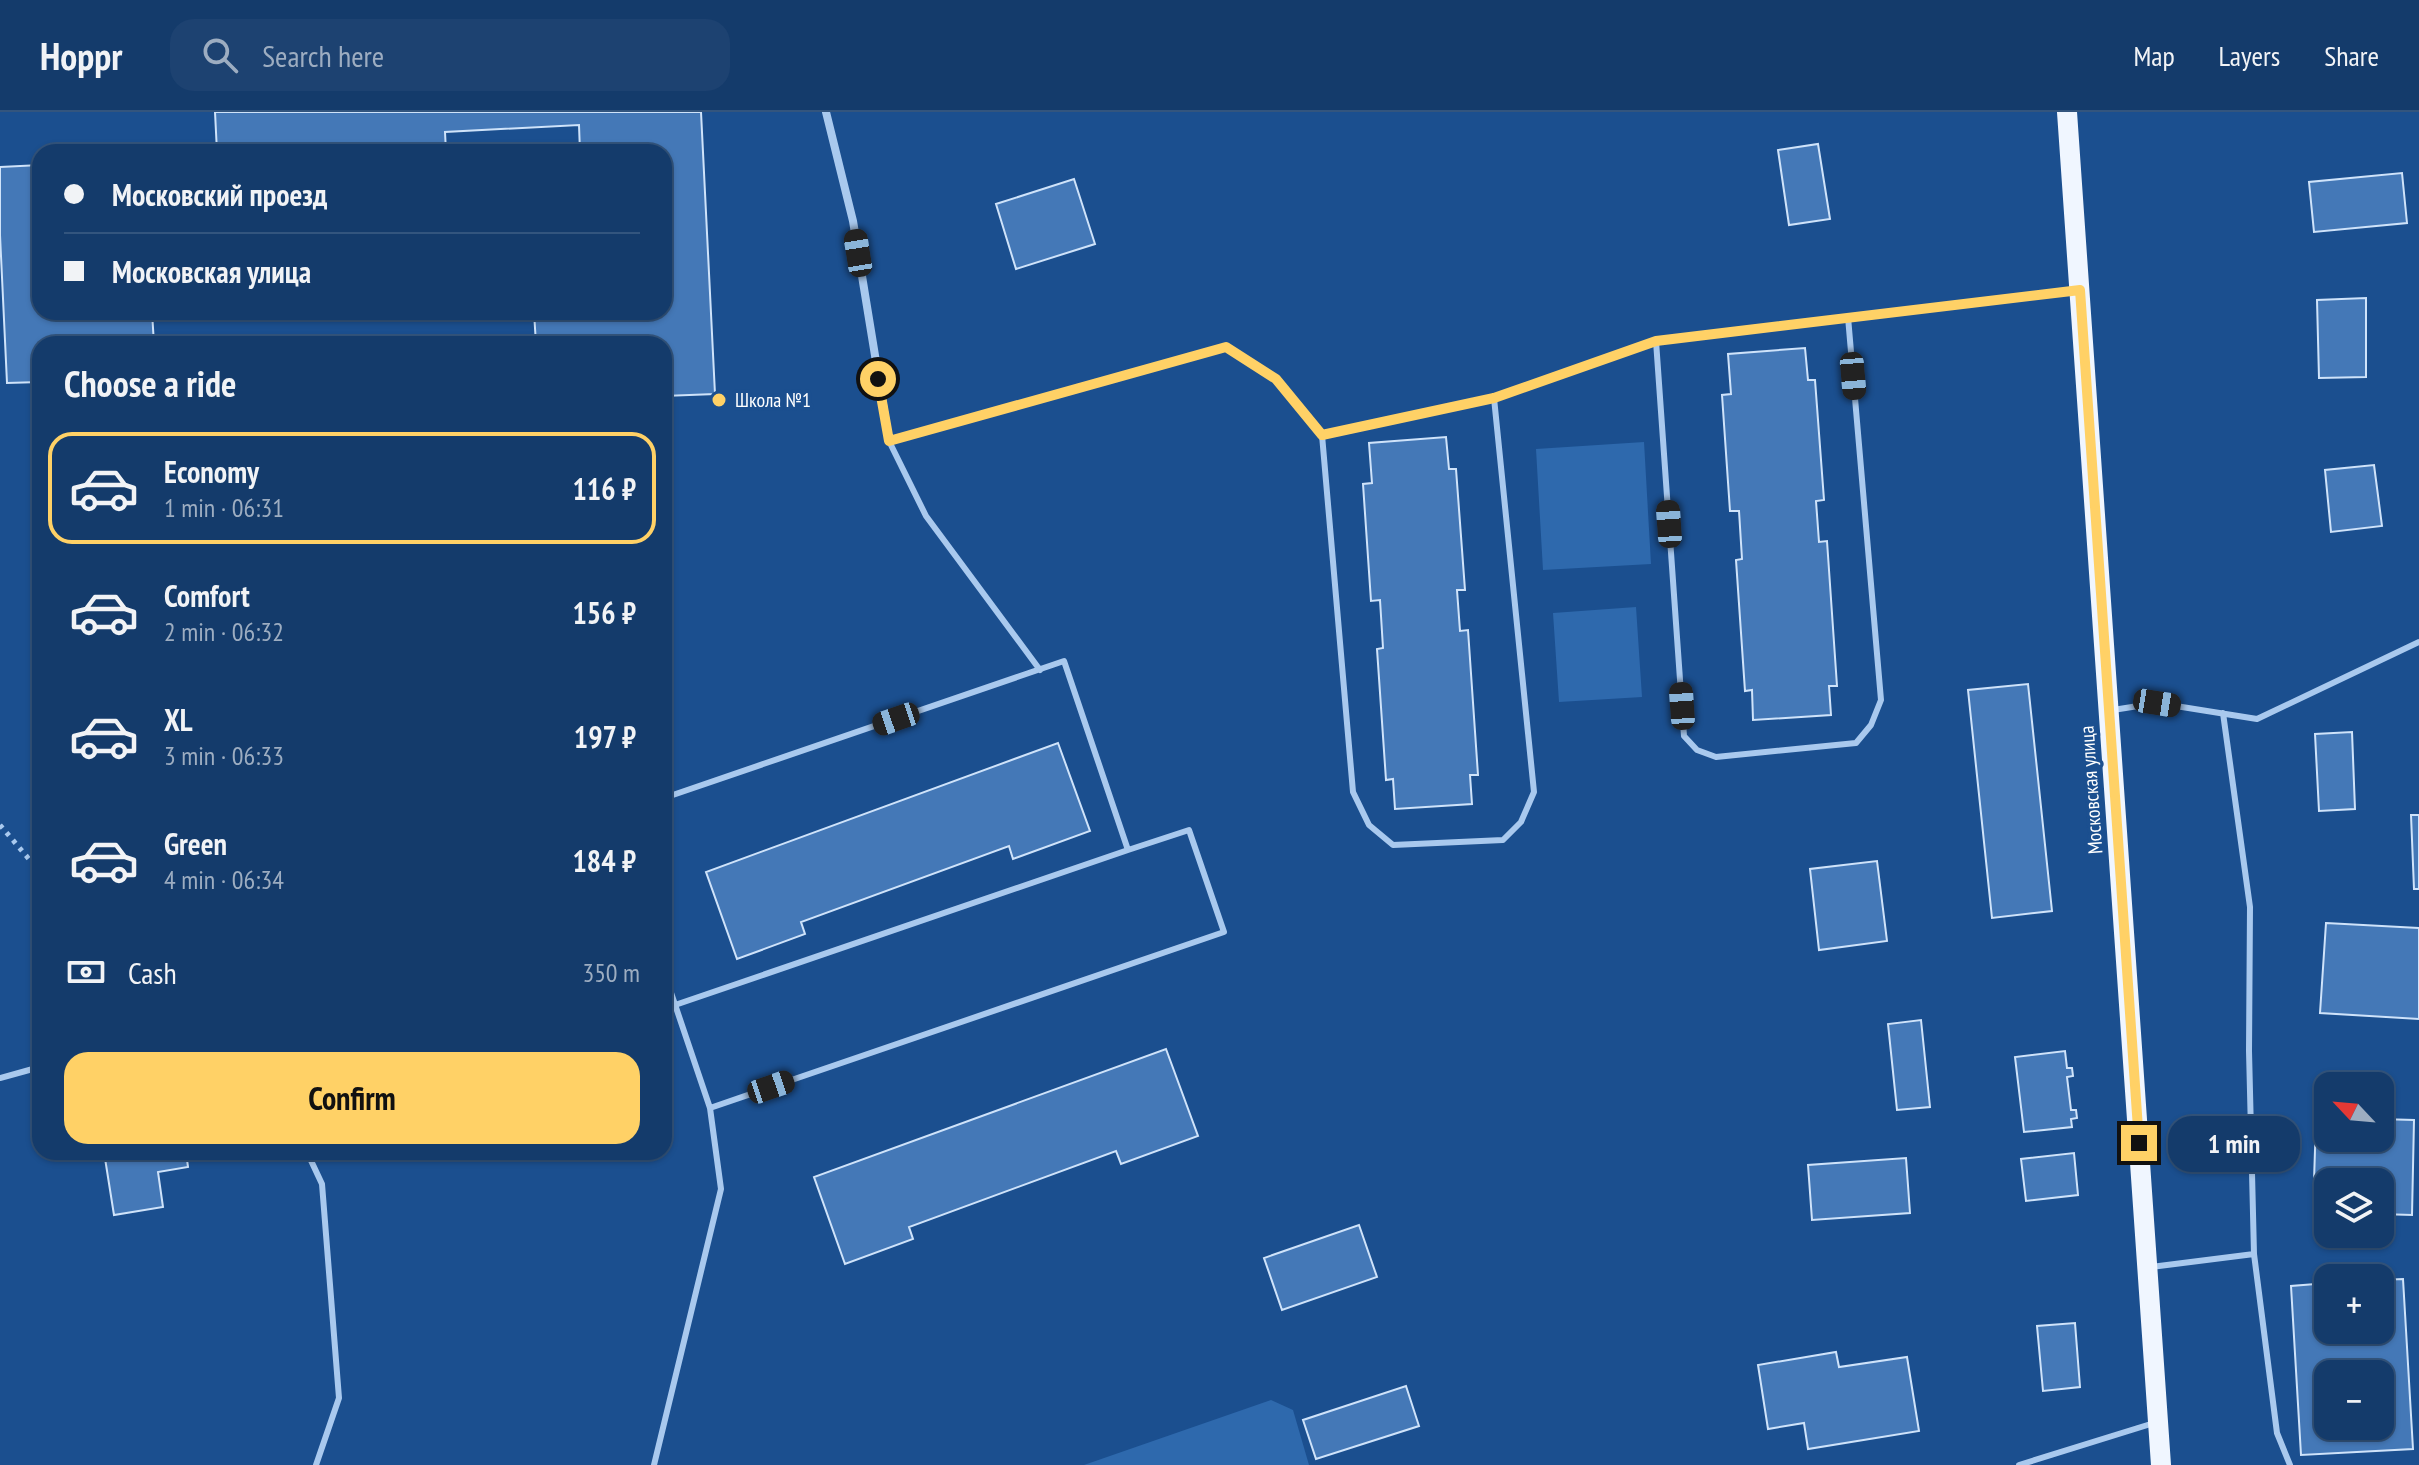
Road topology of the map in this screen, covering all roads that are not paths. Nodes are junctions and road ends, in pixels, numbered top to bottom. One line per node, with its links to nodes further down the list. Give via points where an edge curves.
1 (826, 112): 8 (street, via 853,221)
2 (2067, 112): 3 (main road, Московская улица)
3 (2080, 290): 4 (lane); 11 (main road, Московская улица)
4 (1848, 317): 5 (lane); 5 (lane, via 1881,700 1856,743 1716,757 1697,750 1684,736)
5 (1656, 341): 6 (lane)
6 (1494, 398): 7 (lane); 7 (lane, via 1534,792 1521,822 1503,840 1393,845 1369,825 1353,792)
7 (1322, 435): 8 (lane, via 1276,379 1226,347)
8 (889, 441): 10 (lane, via 926,516)
9 (2419, 642): 12 (lane, via 2257,719)
10 (1040, 670): 13 (lane); 14 (lane, via 1064,661)
11 (2109, 710): 12 (lane, via 2157,703); 22 (main road, Московская улица)
12 (2223, 713): 21 (lane, via 2250,907)
13 (672, 795)
14 (1128, 850): 16 (lane); 19 (lane, via 1189,830 1224,932)
15 (672, 996): 16 (lane)
16 (675, 1005): 19 (lane)
17 (32, 1069): 18 (lane)
18 (0, 1078)
19 (710, 1108): 26 (lane, via 721,1189)
20 (311, 1160): 25 (lane, via 322,1184 339,1398)
21 (2254, 1254): 22 (lane); 29 (lane, via 2277,1433)
22 (2147, 1267): 23 (main road, Московская улица)
23 (2158, 1422): 24 (lane); 28 (main road, Московская улица)
24 (2046, 1461): 27 (lane)
25 (316, 1465)
26 (654, 1465)
27 (2019, 1465)
28 (2161, 1465)
29 (2290, 1465)

